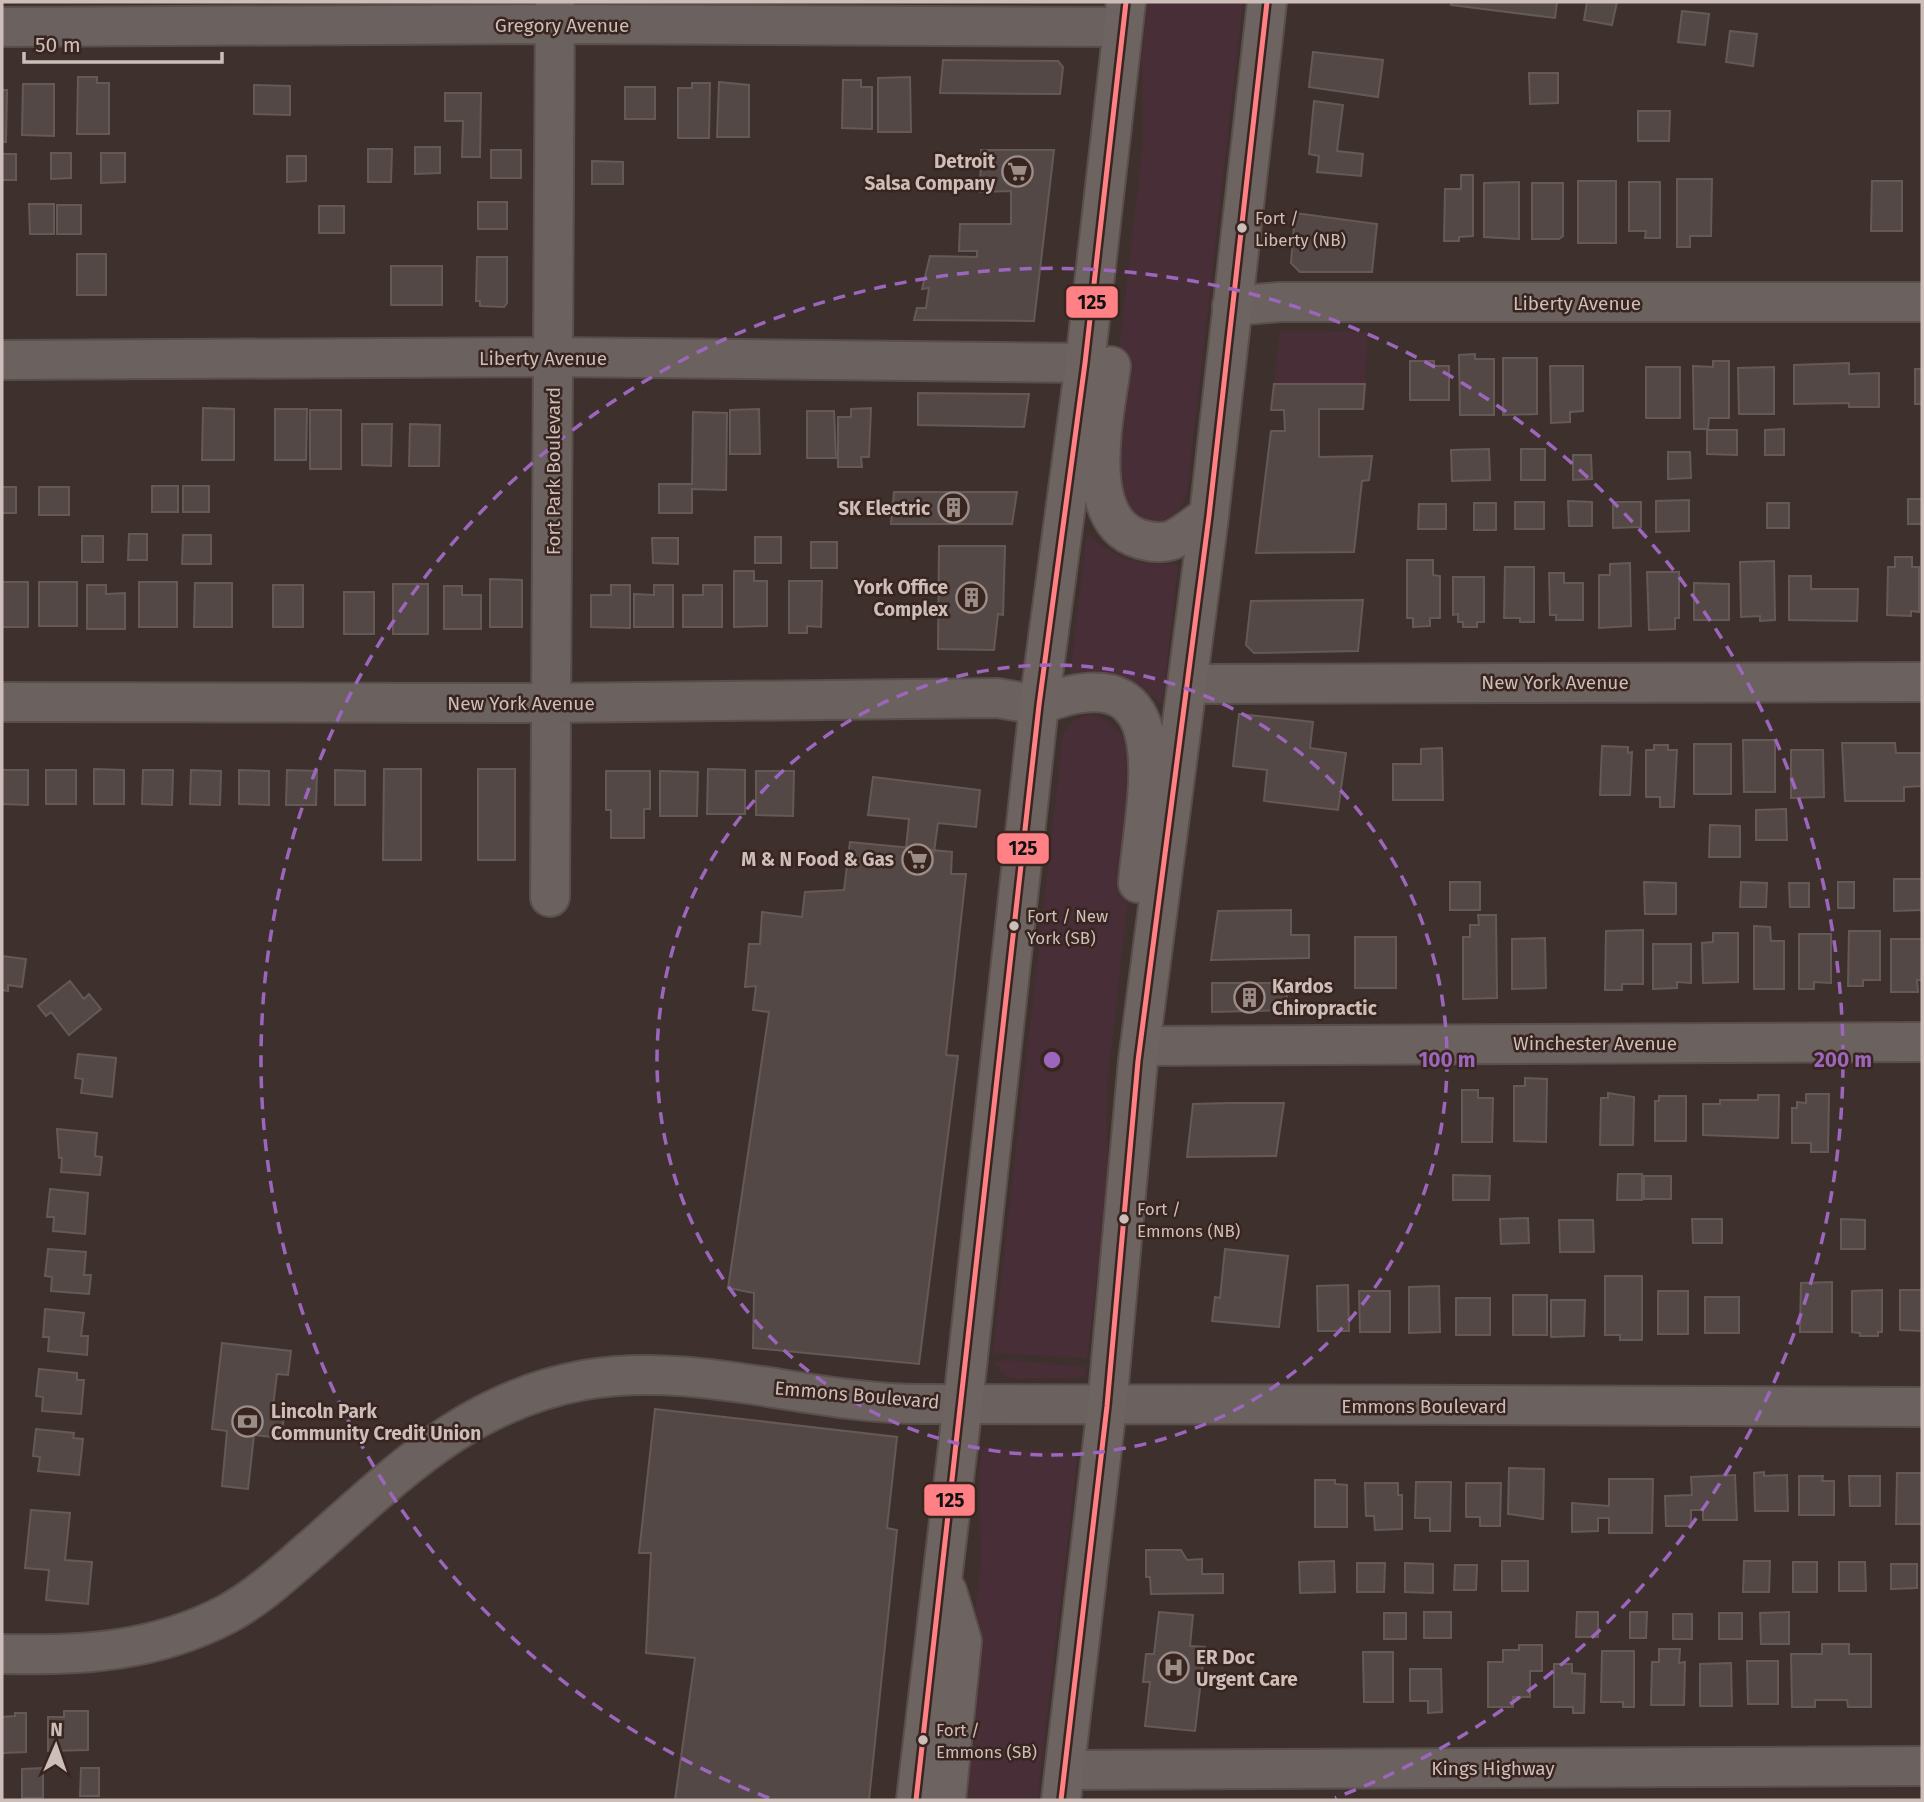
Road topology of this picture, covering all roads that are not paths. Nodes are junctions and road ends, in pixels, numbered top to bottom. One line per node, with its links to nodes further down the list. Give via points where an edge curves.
1 (1267, 2): 7 (main road)
2 (555, 13): 3 (street, Gregory Avenue); 4 (street, Gregory Avenue); 8 (street, Fort Park Boulevard)
3 (1124, 14): 5 (main road)
4 (2, 27)
5 (1116, 88): 10 (main road); 11 (main road, via 1133,161 1101,454 1103,497 1112,520 1130,536 1155,543 1172,540)
6 (1922, 302): 7 (street, Liberty Avenue, via 1280,302)
7 (1233, 306): 11 (main road)
8 (554, 357): 9 (street, Liberty Avenue); 10 (street, Liberty Avenue); 15 (street, Fort Park Boulevard)
9 (2, 360)
10 (1085, 363): 16 (main road)
11 (1209, 516): 13 (main road)
12 (1922, 682): 13 (street, New York Avenue)
13 (1188, 684): 19 (main road)
14 (2, 702): 15 (street, New York Avenue)
15 (552, 703): 16 (street, New York Avenue, via 997,698); 17 (street, Fort Park Boulevard)
16 (1039, 705): 19 (main road, via 1097,690 1115,695 1132,708 1145,727 1148,757 1126,1023); 20 (main road)
17 (550, 897)
18 (1922, 1042): 19 (street, Winchester Avenue)
19 (1140, 1053): 21 (main road)
20 (963, 1403): 21 (street, Emmons Boulevard); 23 (main road); 24 (street, Emmons Boulevard, via 918,1404 642,1375 548,1388 471,1419 262,1591 230,1612 146,1646 96,1654)
21 (1107, 1406): 22 (street, Emmons Boulevard); 26 (main road)
22 (1922, 1406)
23 (943, 1576): 27 (main road); 28 (main road, via 962,1642)
24 (2, 1654)
25 (1922, 1766): 26 (street, Kings Highway)
26 (1063, 1785)
27 (916, 1800)
28 (946, 1800)

